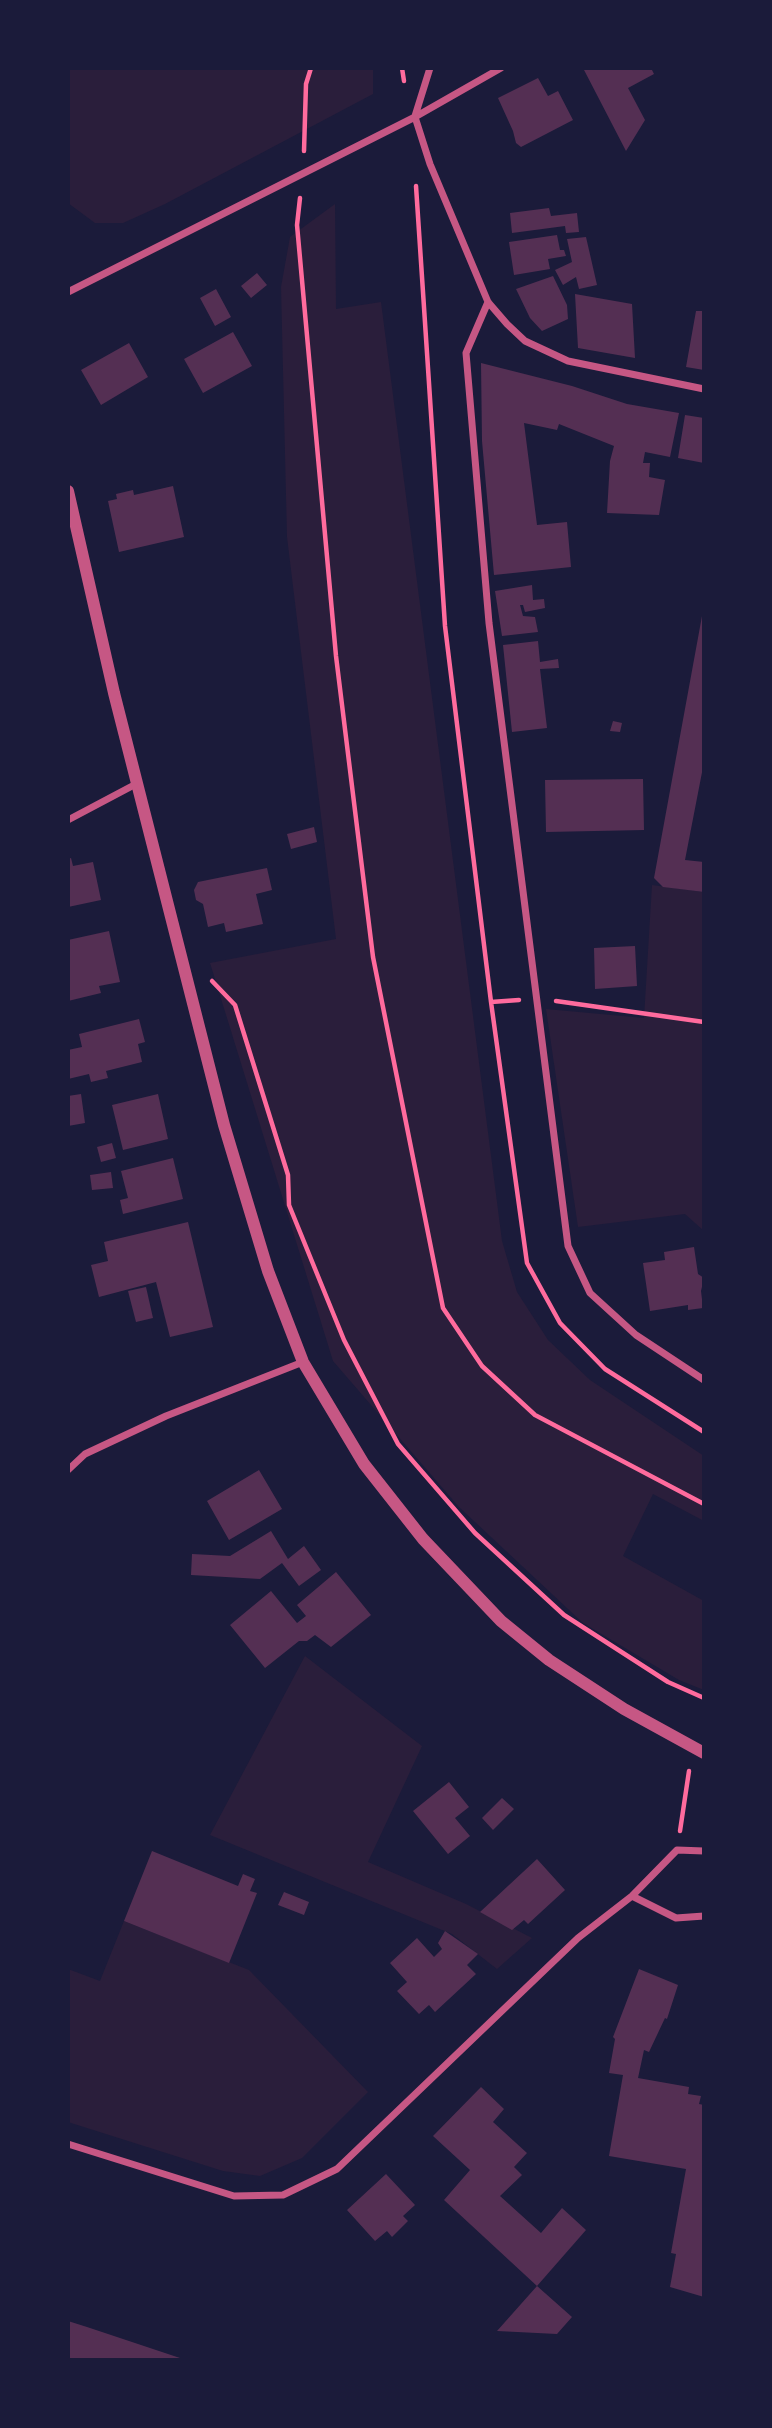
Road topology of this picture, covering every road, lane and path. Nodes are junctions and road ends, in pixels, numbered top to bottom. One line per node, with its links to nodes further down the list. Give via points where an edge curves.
1 (311, 68): 5 (path, via 306,84)
2 (430, 68): 4 (street)
3 (501, 68): 4 (street)
4 (415, 117): 5 (street); 8 (street)
5 (302, 175): 7 (street); 20 (path, via 297,225 332,615 373,957 443,1308 482,1366 535,1415)
6 (416, 182): 18 (path, via 445,626 527,1263 560,1323 605,1369)
7 (68, 292)
8 (488, 302): 9 (street, via 525,341 568,360); 14 (street, via 466,353 489,622)
9 (704, 389)
10 (68, 491): 11 (street)
11 (136, 784): 12 (street); 13 (street)
12 (68, 820)
13 (179, 953): 16 (street, via 268,1271); 21 (path, via 235,1005 288,1175 289,1205 344,1340 398,1444 475,1533 564,1615 668,1682)
14 (537, 999): 15 (path); 17 (street, via 568,1245 590,1293 636,1335)
15 (704, 1022)
16 (303, 1362): 19 (street, via 166,1416 85,1454); 22 (street, via 364,1464 423,1539 501,1621 549,1660 624,1709)
17 (704, 1380)
18 (704, 1432)
19 (68, 1470)
20 (704, 1504)
21 (704, 1698)
22 (700, 1749): 23 (path)
23 (677, 1850): 24 (street); 25 (street)
24 (704, 1851)
25 (632, 1896): 26 (street, via 676,1918); 27 (street, via 578,1938 337,2169 283,2195 234,2196)
26 (704, 1916)
27 (68, 2144)

